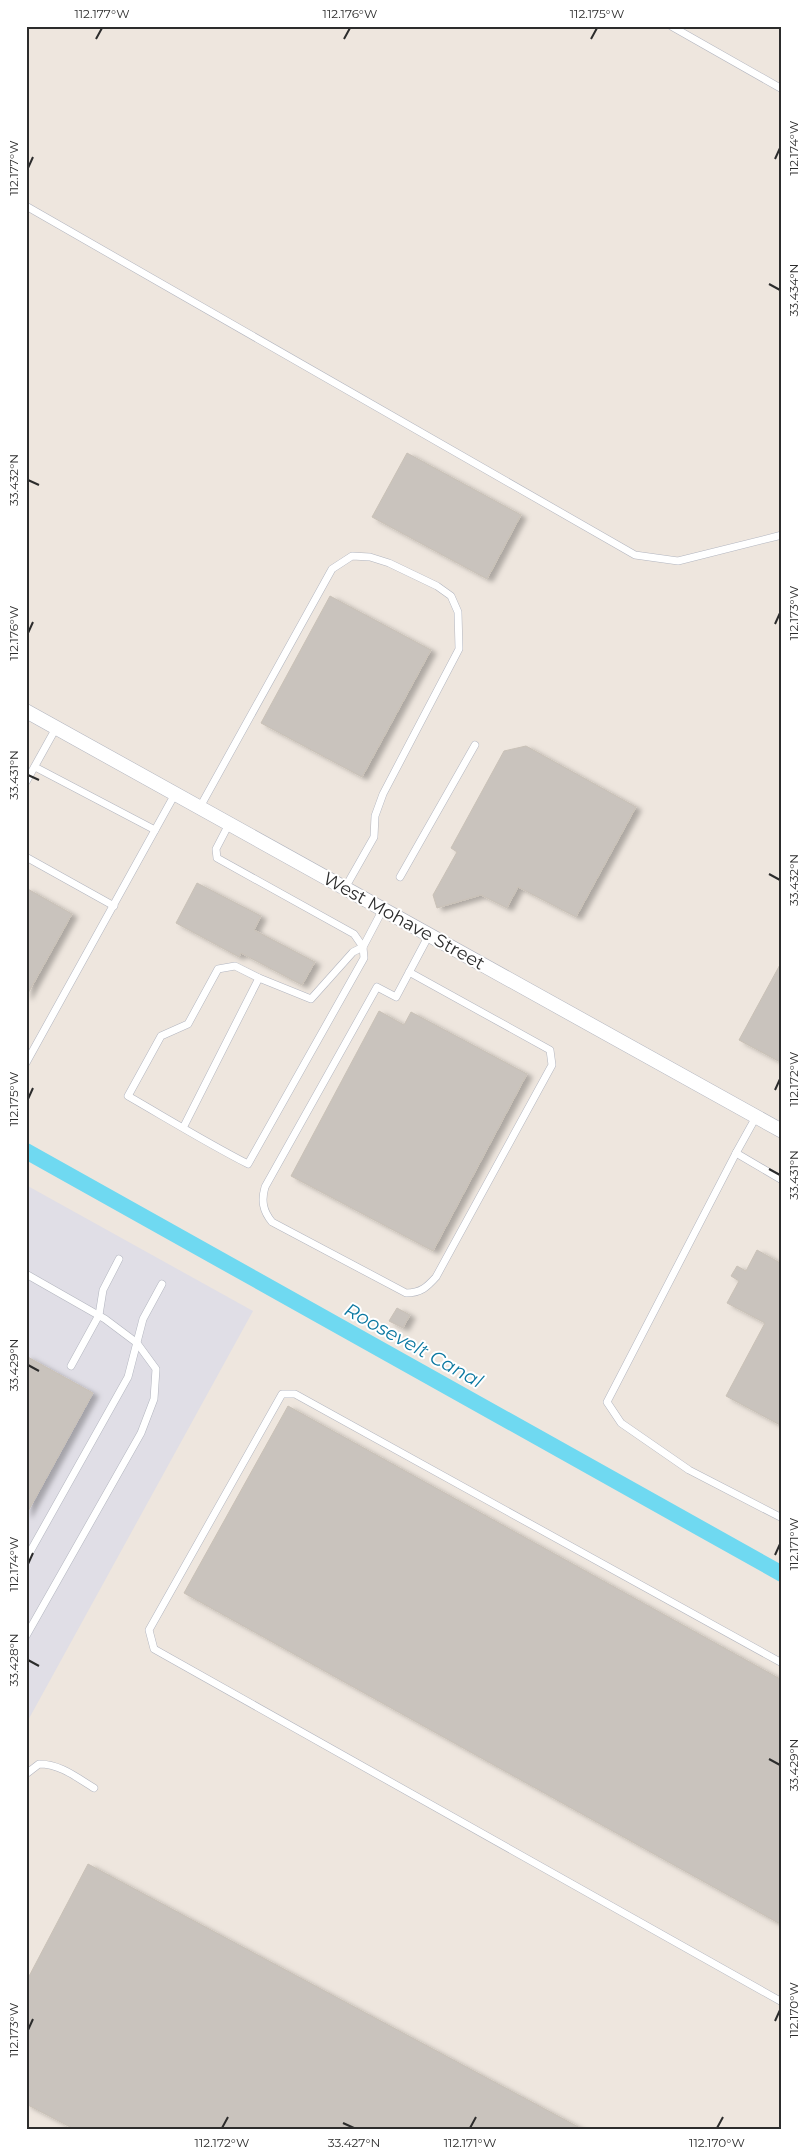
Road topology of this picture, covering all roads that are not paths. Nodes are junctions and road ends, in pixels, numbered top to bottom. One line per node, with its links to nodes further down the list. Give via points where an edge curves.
1 (671, 26): 2 (lane)
2 (782, 88)
3 (26, 206): 4 (lane, via 635,555 678,560)
4 (782, 535)
5 (26, 711): 6 (street, West Mohave Street)
6 (56, 728): 8 (lane); 10 (street, West Mohave Street)
7 (475, 745): 15 (lane)
8 (35, 767): 9 (lane); 13 (lane)
9 (26, 782)
10 (175, 794): 11 (street, West Mohave Street); 13 (lane)
11 (200, 807): 12 (street, West Mohave Street); 16 (lane, via 332,569 352,556 370,557 437,586 451,596 458,612 460,649 383,794 375,816 374,837)
12 (229, 824): 16 (street, West Mohave Street); 20 (lane, via 216,849 217,858 354,934)
13 (155, 830): 17 (lane)
14 (26, 857): 17 (lane)
15 (400, 877)
16 (345, 888): 18 (street, West Mohave Street)
17 (114, 906): 23 (lane)
18 (383, 909): 19 (street, West Mohave Street); 20 (lane)
19 (429, 935): 21 (lane); 24 (street, West Mohave Street)
20 (363, 947): 22 (lane, via 353,952 311,999); 25 (lane, via 364,958 248,1164)
21 (410, 972): 21 (lane, via 396,997 377,987 265,1187 263,1196 265,1214 272,1222 406,1293 418,1293 436,1276 552,1066 552,1060 550,1050)
22 (259, 978): 25 (lane); 25 (lane, via 235,966 218,969 188,1024 161,1036 128,1096)
23 (26, 1063)
24 (756, 1117): 26 (street, West Mohave Street); 27 (lane)
25 (183, 1128)
26 (782, 1132)
27 (736, 1153): 28 (lane); 35 (lane, via 606,1402 621,1423 689,1470)
28 (782, 1180)
29 (119, 1259): 32 (lane, via 103,1290)
30 (26, 1274): 32 (lane)
31 (162, 1284): 33 (lane, via 143,1319)
32 (99, 1315): 33 (lane); 34 (lane)
33 (137, 1343): 36 (lane, via 128,1377); 37 (lane, via 156,1369 154,1399 141,1433)
34 (71, 1366)
35 (782, 1518)
36 (26, 1558)
37 (26, 1636)
38 (782, 1663): 41 (lane, via 295,1394 282,1394 149,1630 154,1649)
39 (26, 1774): 40 (lane, via 39,1764 49,1764)
40 (94, 1788)
41 (782, 2002)

